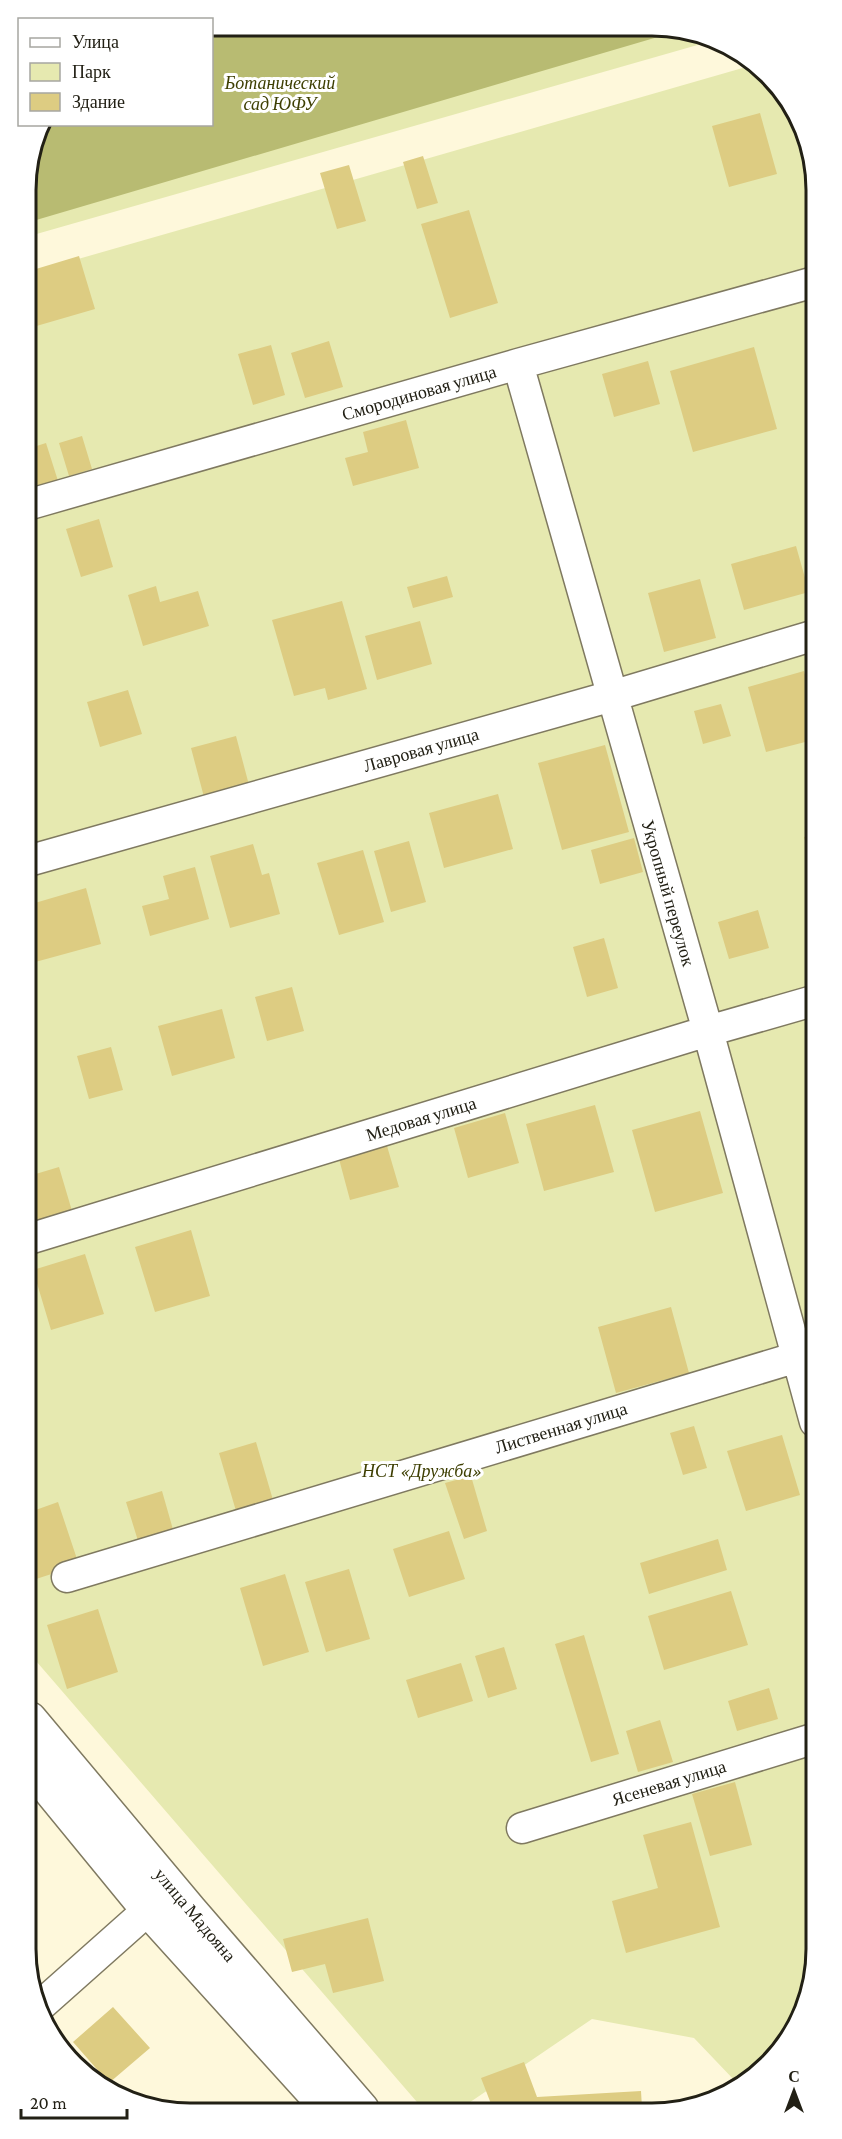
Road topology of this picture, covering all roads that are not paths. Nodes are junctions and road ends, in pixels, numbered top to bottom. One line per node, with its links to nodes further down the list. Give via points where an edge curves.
1 (806, 284): 2 (street, Смородиновая улица)
2 (518, 364): 3 (street, Смородиновая улица); 5 (street, Укропный переулок)
3 (36, 502)
4 (806, 638): 5 (street, Лавровая улица)
5 (612, 696): 6 (street, Лавровая улица); 8 (street, Укропный переулок)
6 (36, 859)
7 (806, 1003): 8 (street, Медовая улица)
8 (708, 1031): 9 (street, Медовая улица); 10 (street, Укропный переулок)
9 (36, 1237)
10 (806, 1355): 11 (street, Лиственная улица)
11 (67, 1577)
12 (36, 1726): 19 (main road, улица Мадояна)
13 (806, 1741): 15 (street, Ясеневая улица)
14 (36, 1773): 16 (main road, улица Мадояна)
15 (522, 1828)
16 (148, 1910): 17 (street); 18 (main road, улица Мадояна)
17 (45, 2001)
18 (323, 2103)
19 (357, 2103)

